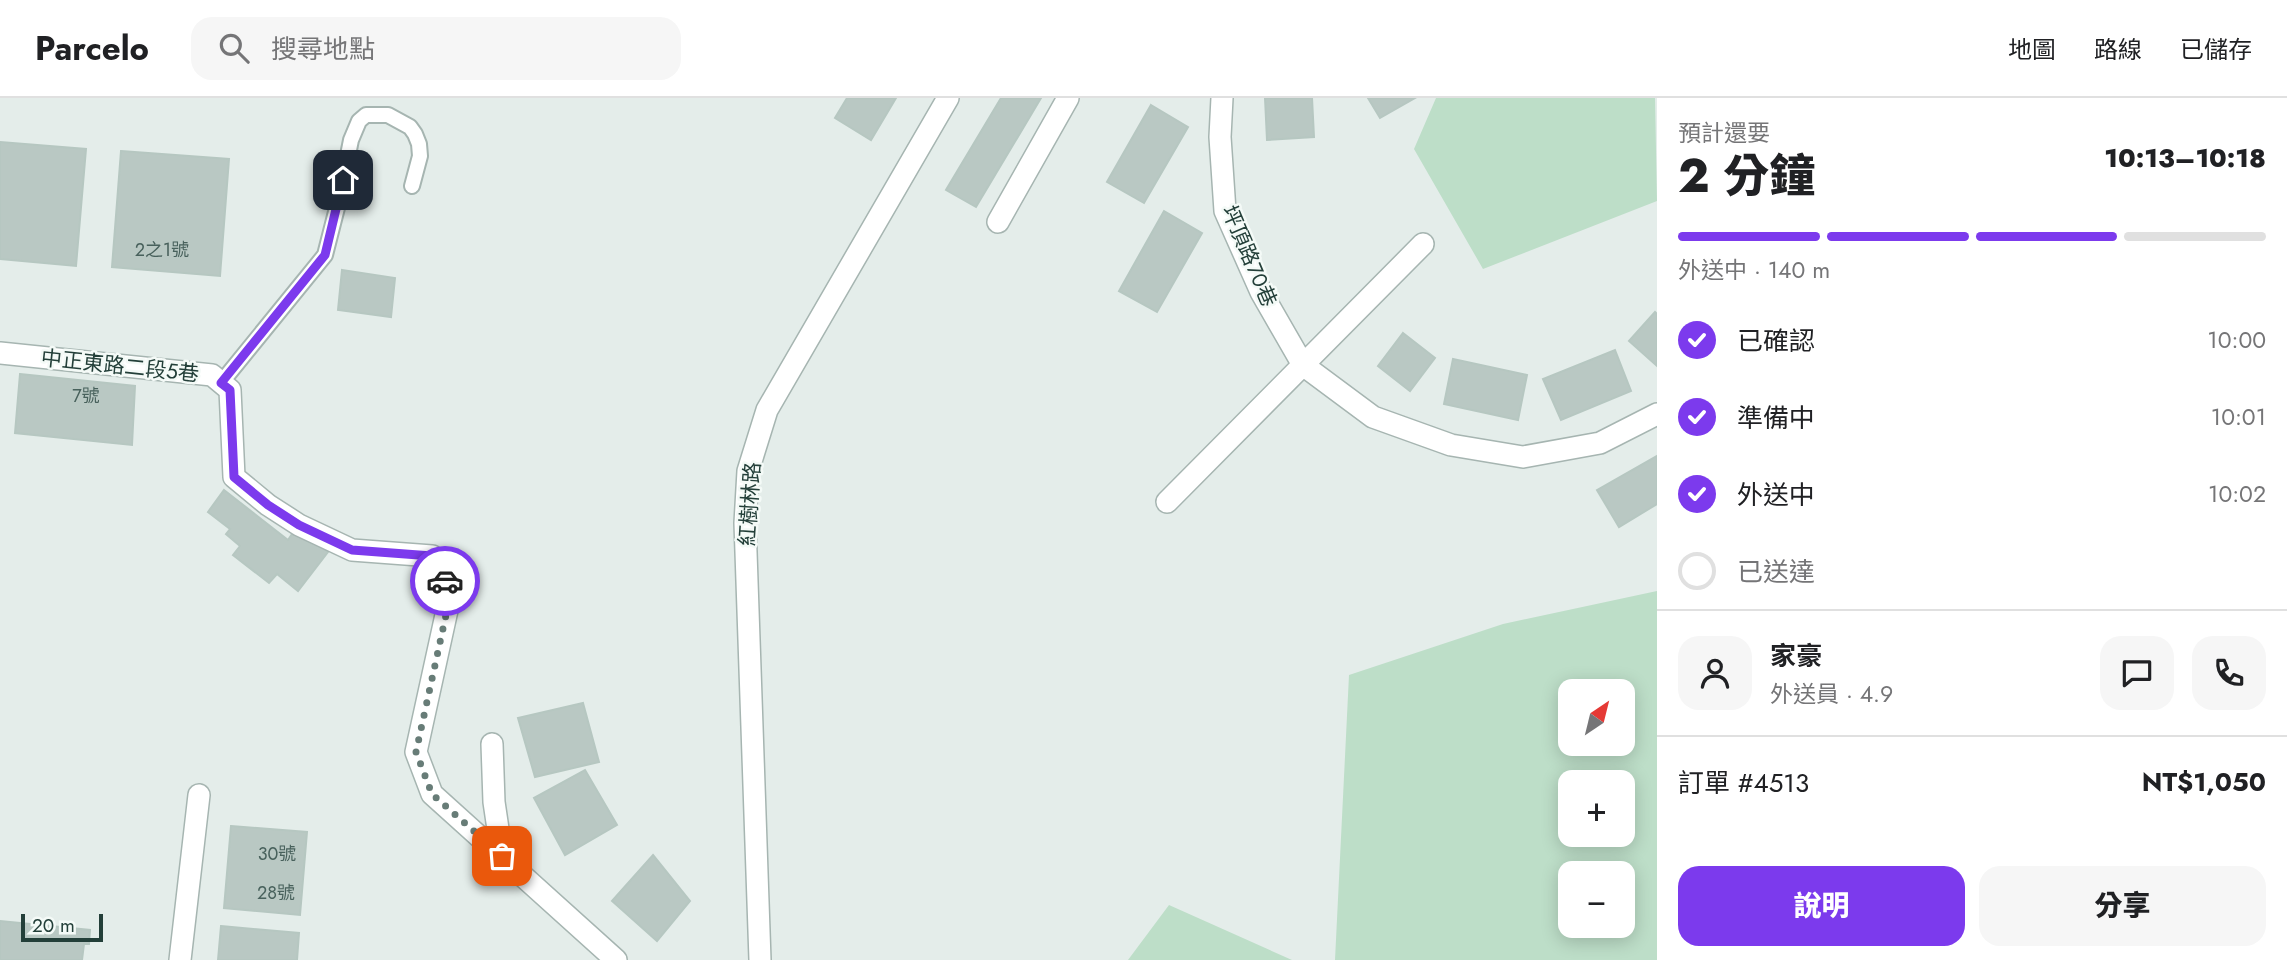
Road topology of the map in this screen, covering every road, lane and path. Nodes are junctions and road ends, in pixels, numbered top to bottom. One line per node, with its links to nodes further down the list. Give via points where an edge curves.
1 (948, 98): 17 (street, 紅樹林路, via 767,410 748,471 745,523)
2 (1068, 98): 5 (street)
3 (1222, 98): 8 (street, 坪頂路70巷, via 1225,211 1261,292)
4 (412, 186): 9 (lane, via 419,156 415,134 388,114 366,115 351,140 325,255)
5 (998, 222)
6 (1423, 244): 8 (street)
7 (0, 353): 9 (street, 中正東路二段5巷, via 212,375)
8 (1303, 365): 10 (street, 坪頂路70巷, via 1373,417 1451,445 1523,457 1600,443); 11 (street)
9 (221, 383): 14 (street, 中正東路二段5巷, via 230,390 234,477 268,505 352,550 432,556 451,592 416,752 432,794)
10 (1657, 414)
11 (1167, 502)
12 (492, 744): 14 (street)
13 (199, 795): 15 (street)
14 (502, 856): 16 (street, 中正東路二段5巷)
15 (180, 960)
16 (616, 960)
17 (760, 960)

